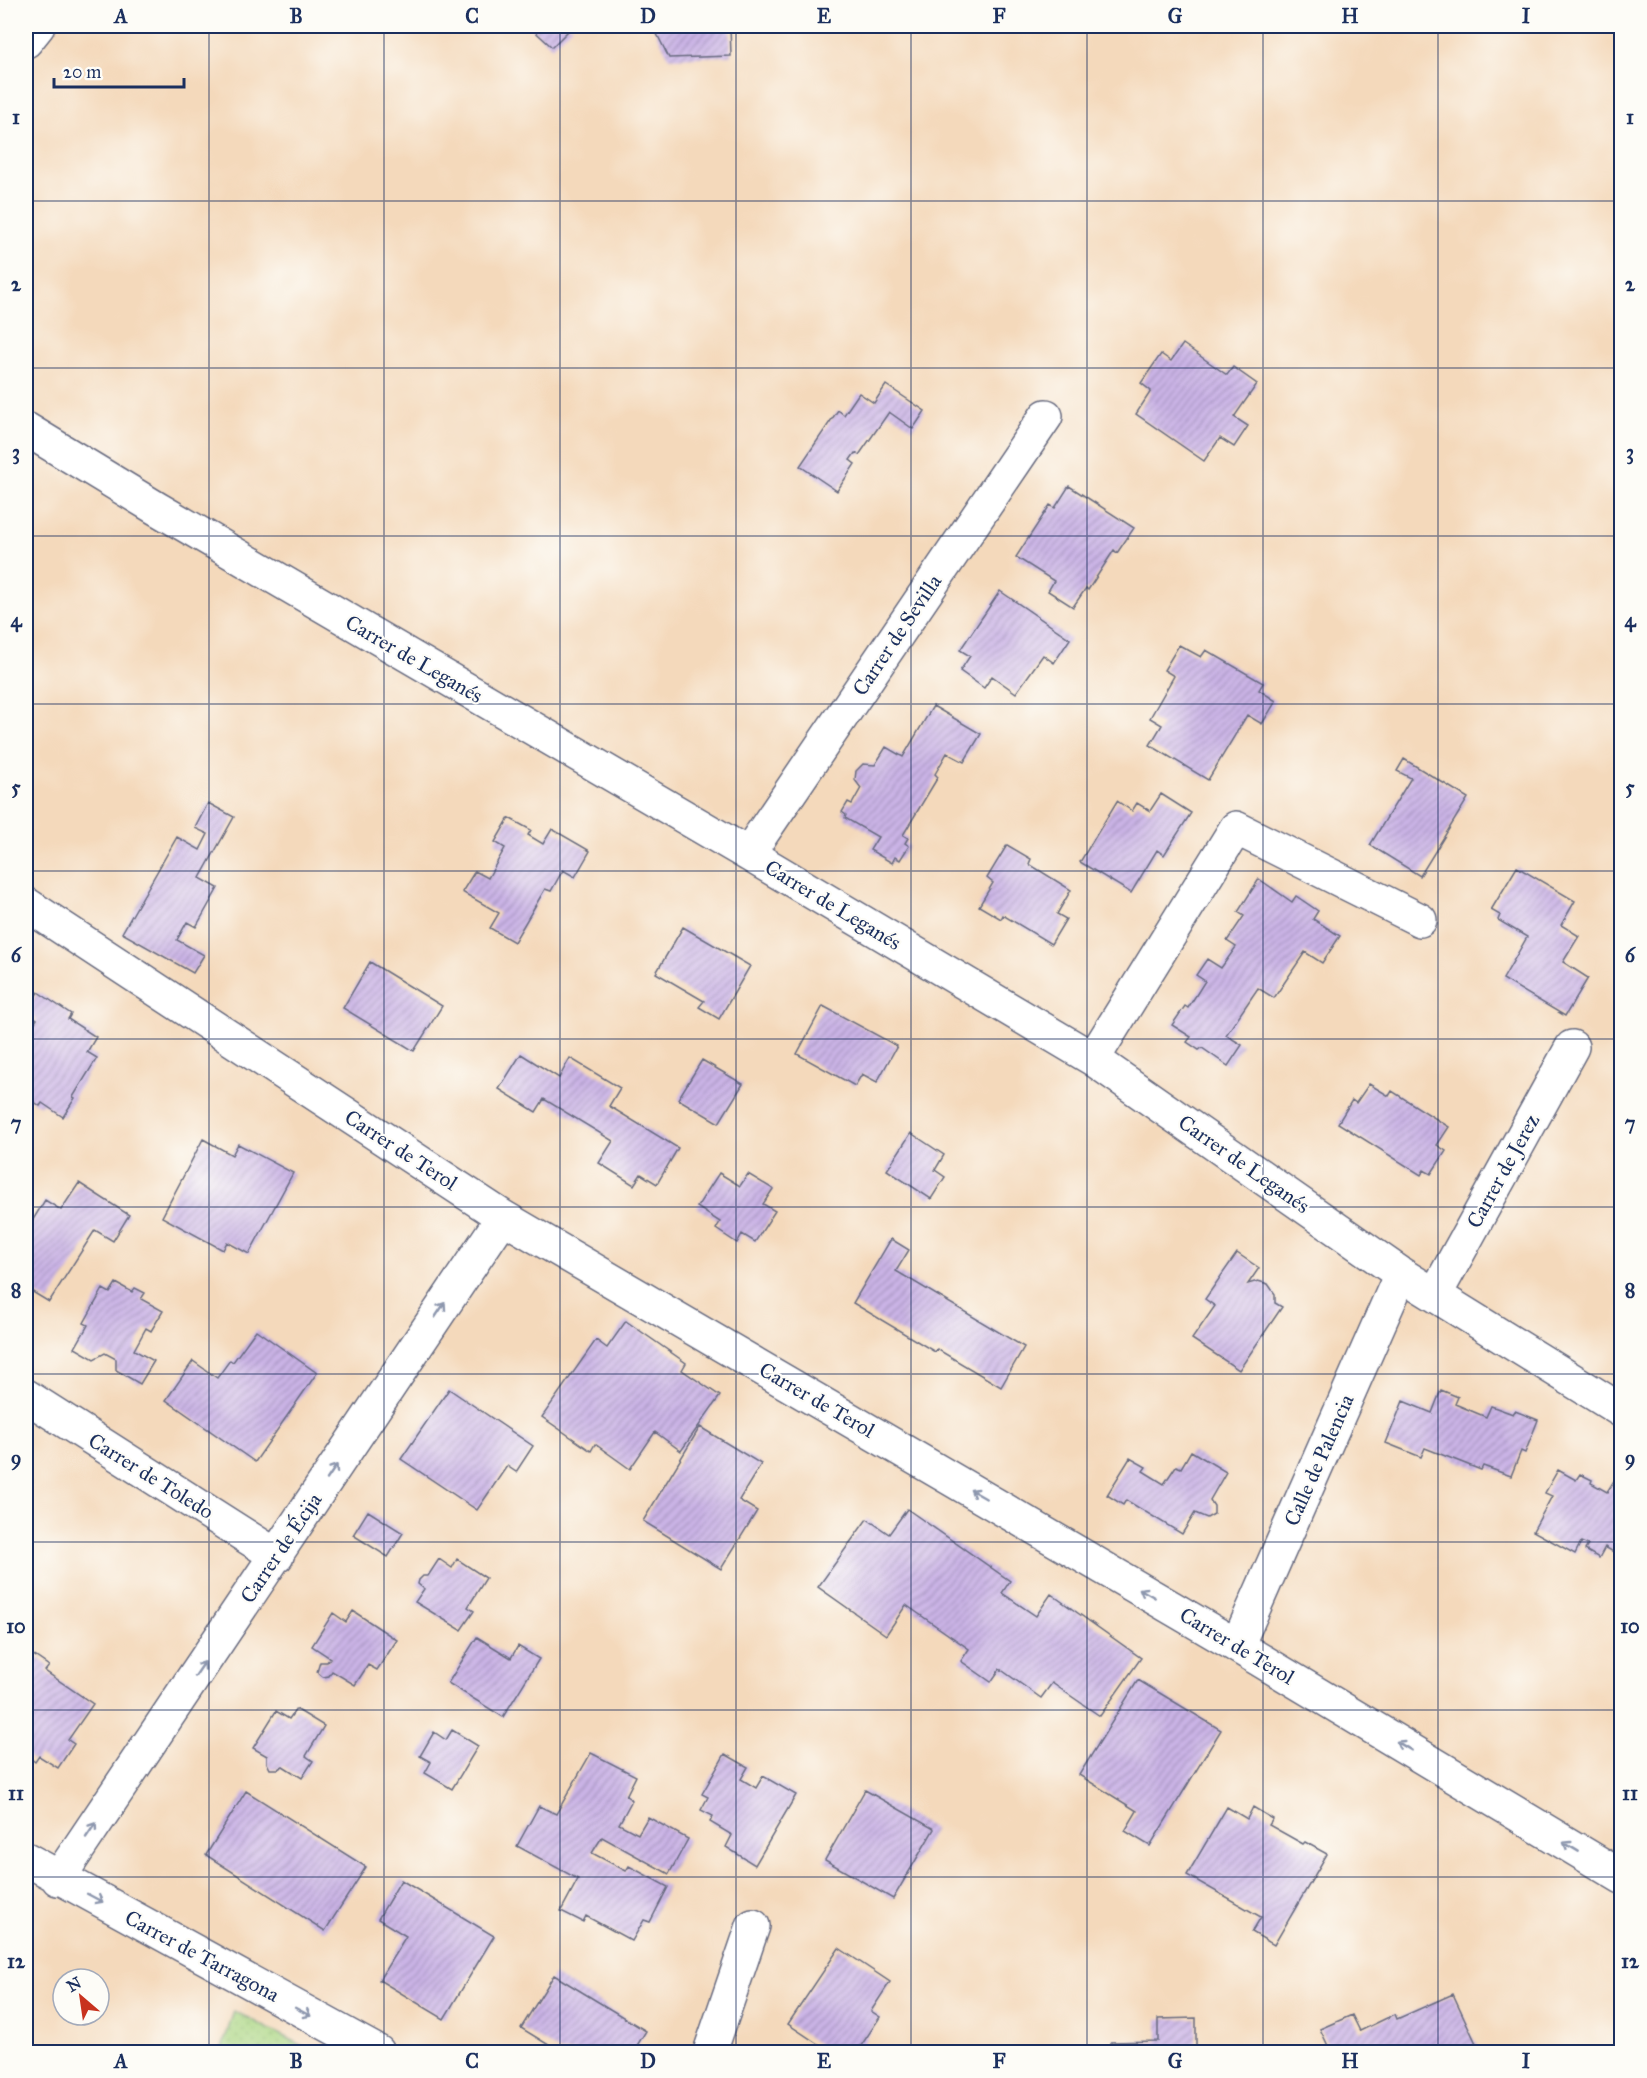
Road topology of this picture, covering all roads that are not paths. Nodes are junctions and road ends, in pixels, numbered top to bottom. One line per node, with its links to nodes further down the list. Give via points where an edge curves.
1 (38, 26): 2 (street)
2 (26, 41)
3 (1046, 416): 5 (street, Carrer de Sevilla)
4 (26, 429): 5 (street, Carrer de Leganés)
5 (748, 855): 9 (street, Carrer de Leganés)
6 (26, 904): 10 (street, Carrer de Terol)
7 (1420, 920): 9 (street, via 1236,828)
8 (1572, 1047): 12 (street, Carrer de Jerez)
9 (1093, 1059): 11 (street, Carrer de Leganés)
10 (503, 1217): 15 (street, Carrer de Écija, one-way to 10); 16 (street, Carrer de Terol, one-way to 10)
11 (1401, 1274): 12 (street, Carrer de Leganés); 16 (street, Calle de Palencia)
12 (1435, 1295): 14 (street, Carrer de Leganés)
13 (26, 1396): 15 (street, Carrer de Toledo)
14 (1622, 1411)
15 (277, 1556): 19 (street, Carrer de Écija, one-way to 15)
16 (1237, 1646): 18 (street, Carrer de Terol, one-way to 16)
17 (26, 1859): 19 (street, Carrer de Tarragona)
18 (1622, 1877)
19 (58, 1879): 21 (street, Carrer de Tarragona, one-way to 21)
20 (753, 1926): 22 (street)
21 (378, 2052)
22 (710, 2052)

